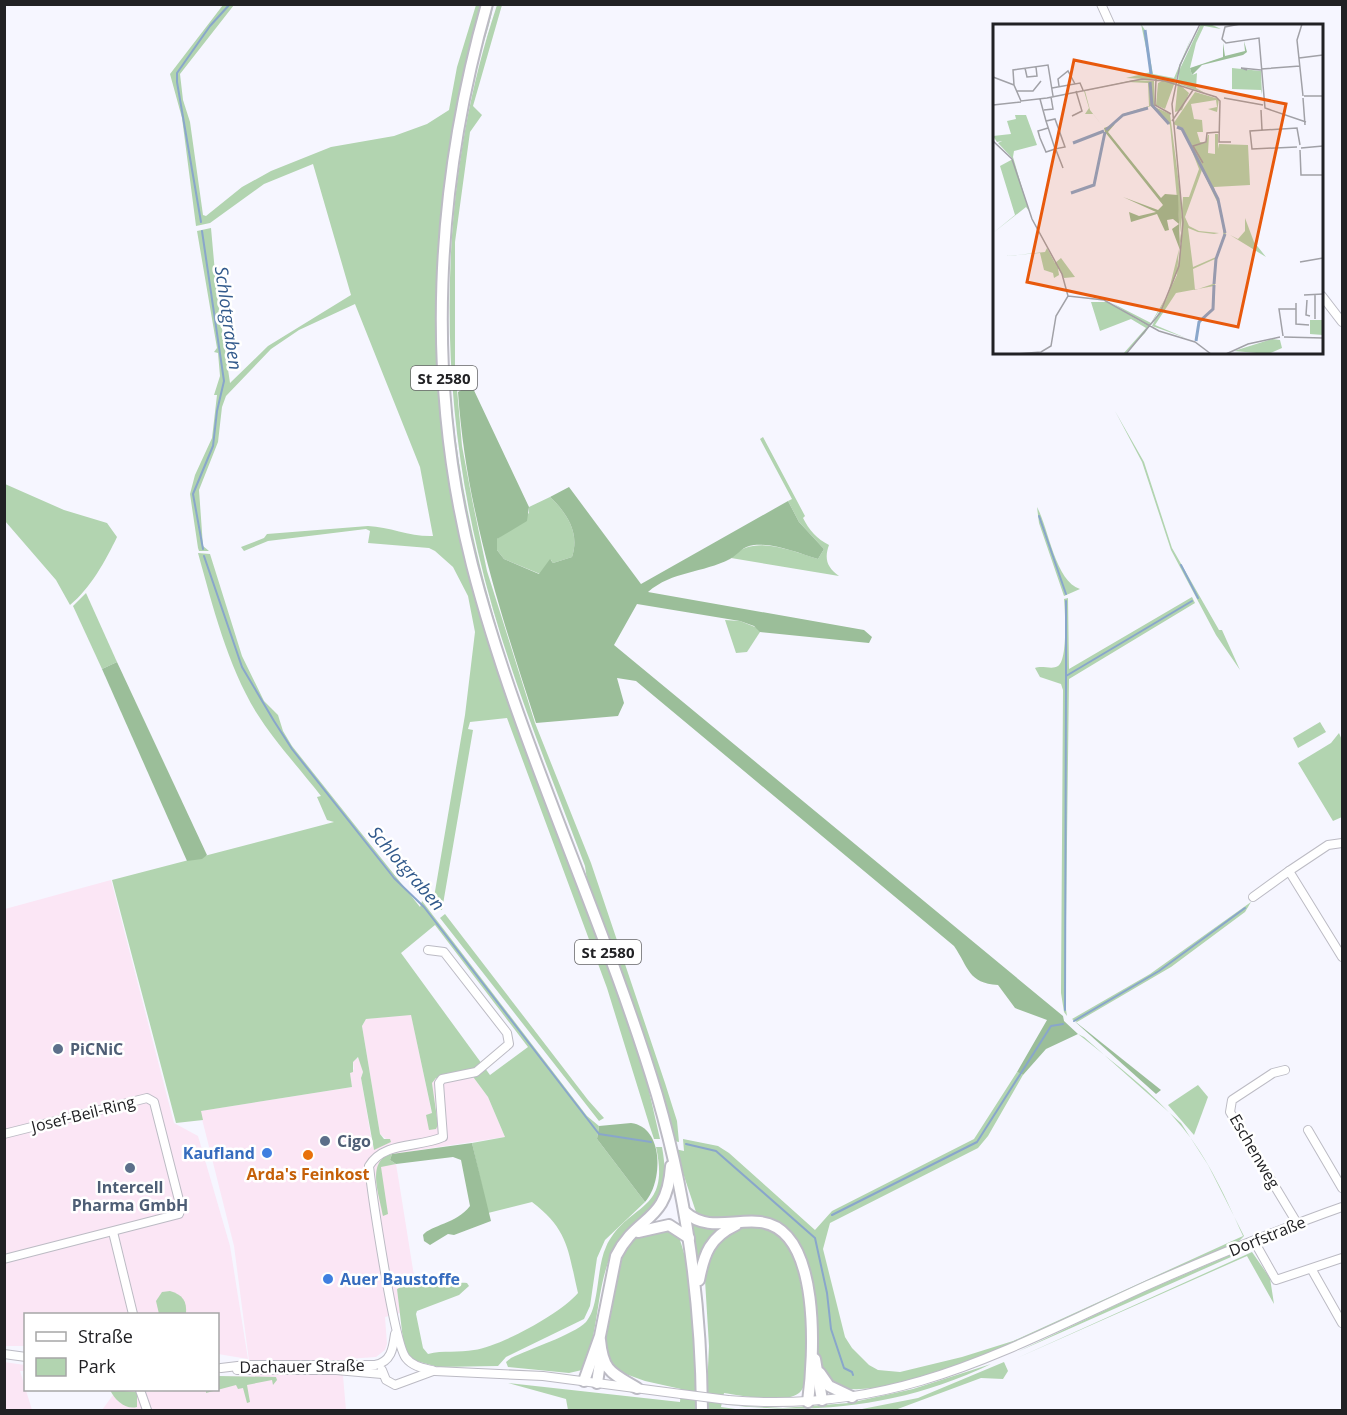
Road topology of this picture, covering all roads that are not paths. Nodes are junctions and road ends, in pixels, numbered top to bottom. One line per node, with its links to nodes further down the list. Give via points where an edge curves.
1 (487, 4): 14 (highway, St 2580, via 457,131 444,238 442,340 452,462 470,556 498,653 628,1005)
2 (1101, 4): 3 (street)
3 (1110, 24)
4 (1323, 298): 5 (street)
5 (1342, 322)
6 (1342, 843): 7 (street, via 1328,845)
7 (1289, 871): 8 (street); 10 (street)
8 (1253, 897)
9 (428, 950): 30 (street, via 444,952 451,960 507,1033 508,1044 476,1072 439,1083 443,1137 385,1150 369,1166)
10 (1342, 957)
11 (1286, 1070): 19 (street, Eschenweg, via 1273,1073 1232,1100 1230,1112)
12 (1308, 1130): 15 (street)
13 (4, 1134): 20 (street, Josef-Beil-Ring, via 147,1098 154,1102 181,1208 178,1214)
14 (672, 1155): 17 (highway, St 2580); 21 (highway, St 2580, via 670,1184 663,1203)
15 (1342, 1188)
16 (1342, 1207): 19 (street, Dorfstraße)
17 (685, 1212): 18 (highway, via 702,1223); 22 (highway, St 2580)
18 (742, 1222): 27 (highway, St 2580, via 710,1244); 32 (highway, via 775,1226 788,1234 796,1247 805,1278)
19 (1297, 1223): 23 (street, Dorfstraße)
20 (113, 1232): 25 (street, Josef-Beil-Ring); 28 (street)
21 (631, 1235): 22 (highway, via 669,1225); 31 (highway, St 2580, via 613,1263)
22 (689, 1239): 27 (highway, St 2580)
23 (1254, 1241): 26 (street, via 1276,1280); 49 (street, Dorfstraße, via 962,1369)
24 (1342, 1258): 26 (street)
25 (4, 1259)
26 (1312, 1270): 29 (street)
27 (696, 1293): 53 (highway, St 2580)
28 (135, 1313)
29 (1342, 1323)
30 (396, 1329): 36 (street); 37 (street)
31 (600, 1336): 33 (highway, St 2580); 44 (highway, St 2580)
32 (813, 1350): 40 (highway); 51 (highway)
33 (601, 1353): 45 (highway, St 2580); 46 (highway, via 609,1371)
34 (4, 1354): 35 (street)
35 (24, 1357)
36 (390, 1357): 37 (street, Dachauer Straße); 38 (street, Dachauer Straße)
37 (407, 1360): 41 (street, Dachauer Straße); 43 (street)
38 (383, 1364): 39 (street, Dachauer Straße); 42 (street, Dachauer Straße)
39 (219, 1368): 42 (street, Dachauer Straße)
40 (819, 1370): 49 (highway, via 829,1386); 50 (highway)
41 (435, 1371): 43 (street, Dachauer Straße); 44 (street, Dachauer Straße)
42 (382, 1374): 43 (street, Dachauer Straße, via 395,1385)
43 (410, 1378)
44 (584, 1381): 45 (street, Dachauer Straße)
45 (597, 1383): 46 (street, Dachauer Straße)
46 (638, 1388): 51 (street, Dachauer Straße, bridge, via 728,1400)
47 (141, 1391): 52 (street)
48 (146, 1391): 52 (street)
49 (852, 1397): 50 (street, Dachauer Straße)
50 (822, 1400): 51 (street, Dachauer Straße)
51 (808, 1402)
52 (146, 1408)
53 (702, 1410)

